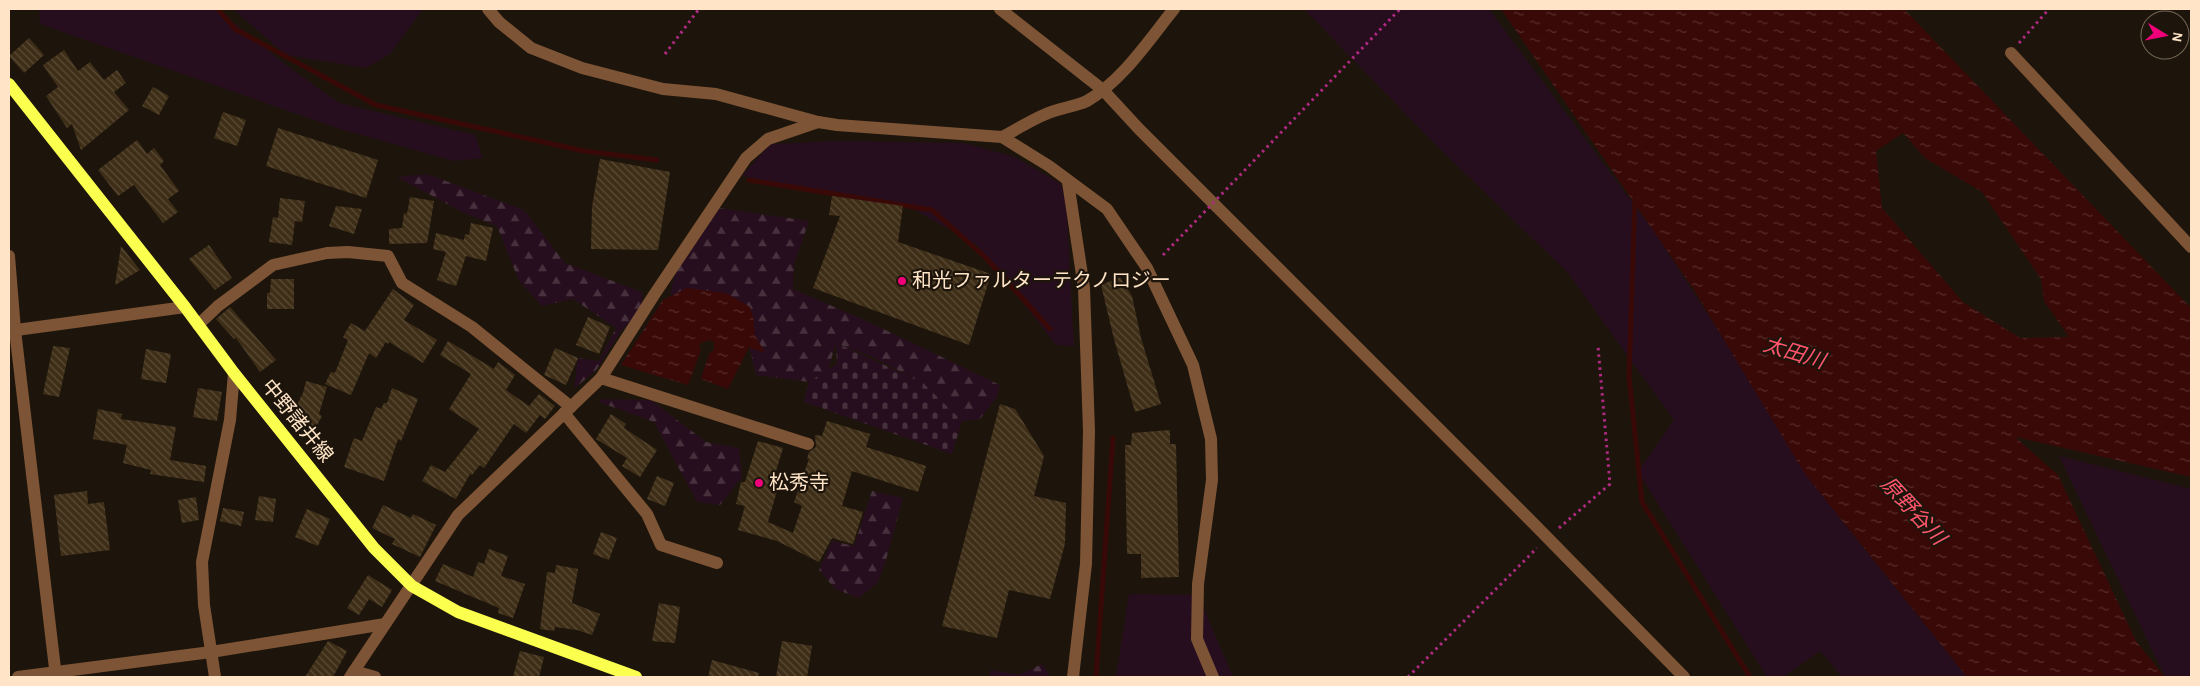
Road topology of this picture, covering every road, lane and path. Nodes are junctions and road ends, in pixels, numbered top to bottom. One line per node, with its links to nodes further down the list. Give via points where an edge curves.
1 (488, 9): 11 (street, via 531,48 582,68 662,89 716,94)
2 (699, 9): 8 (path)
3 (1000, 9): 10 (street)
4 (1174, 9): 10 (street, via 1140,52)
5 (1400, 9): 15 (path, bridge)
6 (2049, 9): 7 (path)
7 (2011, 53): 14 (street)
8 (665, 54)
9 (9, 84): 17 (main road, 中野諸井線)
10 (1103, 90): 12 (street, via 1085,102 1046,114); 25 (street)
11 (818, 122): 12 (street); 22 (street, via 768,139 746,158)
12 (1002, 137): 13 (street, via 1049,166)
13 (1068, 182): 36 (street, via 1084,288 1089,431 1086,564); 37 (street, via 1107,209 1147,268 1193,365 1211,439 1212,480 1198,584 1197,639)
14 (2191, 246)
15 (1163, 255)
16 (9, 256): 19 (street)
17 (185, 307): 18 (main road, 中野諸井線); 19 (street)
18 (198, 325): 21 (main road, 中野諸井線); 23 (street, via 273,265 327,253 388,256 402,283 472,327)
19 (12, 331): 30 (street)
20 (1598, 346): 25 (path, via 1610,484)
21 (234, 373): 27 (main road, 中野諸井線, via 374,548); 29 (street, via 230,420 202,562)
22 (601, 378): 23 (street); 24 (street)
23 (567, 410): 26 (street, via 647,514 661,545); 27 (street, via 458,515)
24 (808, 444)
25 (1547, 538): 38 (path); 39 (street)
26 (717, 563)
27 (412, 586): 28 (street); 35 (main road, 中野諸井線, via 458,612)
28 (385, 624): 29 (street); 31 (street)
29 (211, 652): 30 (street); 33 (street)
30 (56, 674): 32 (street)
31 (352, 674): 34 (street)
32 (18, 677)
33 (215, 677)
34 (375, 677)
35 (636, 677)
36 (1073, 677)
37 (1212, 677)
38 (1408, 677)
39 (1684, 677)

